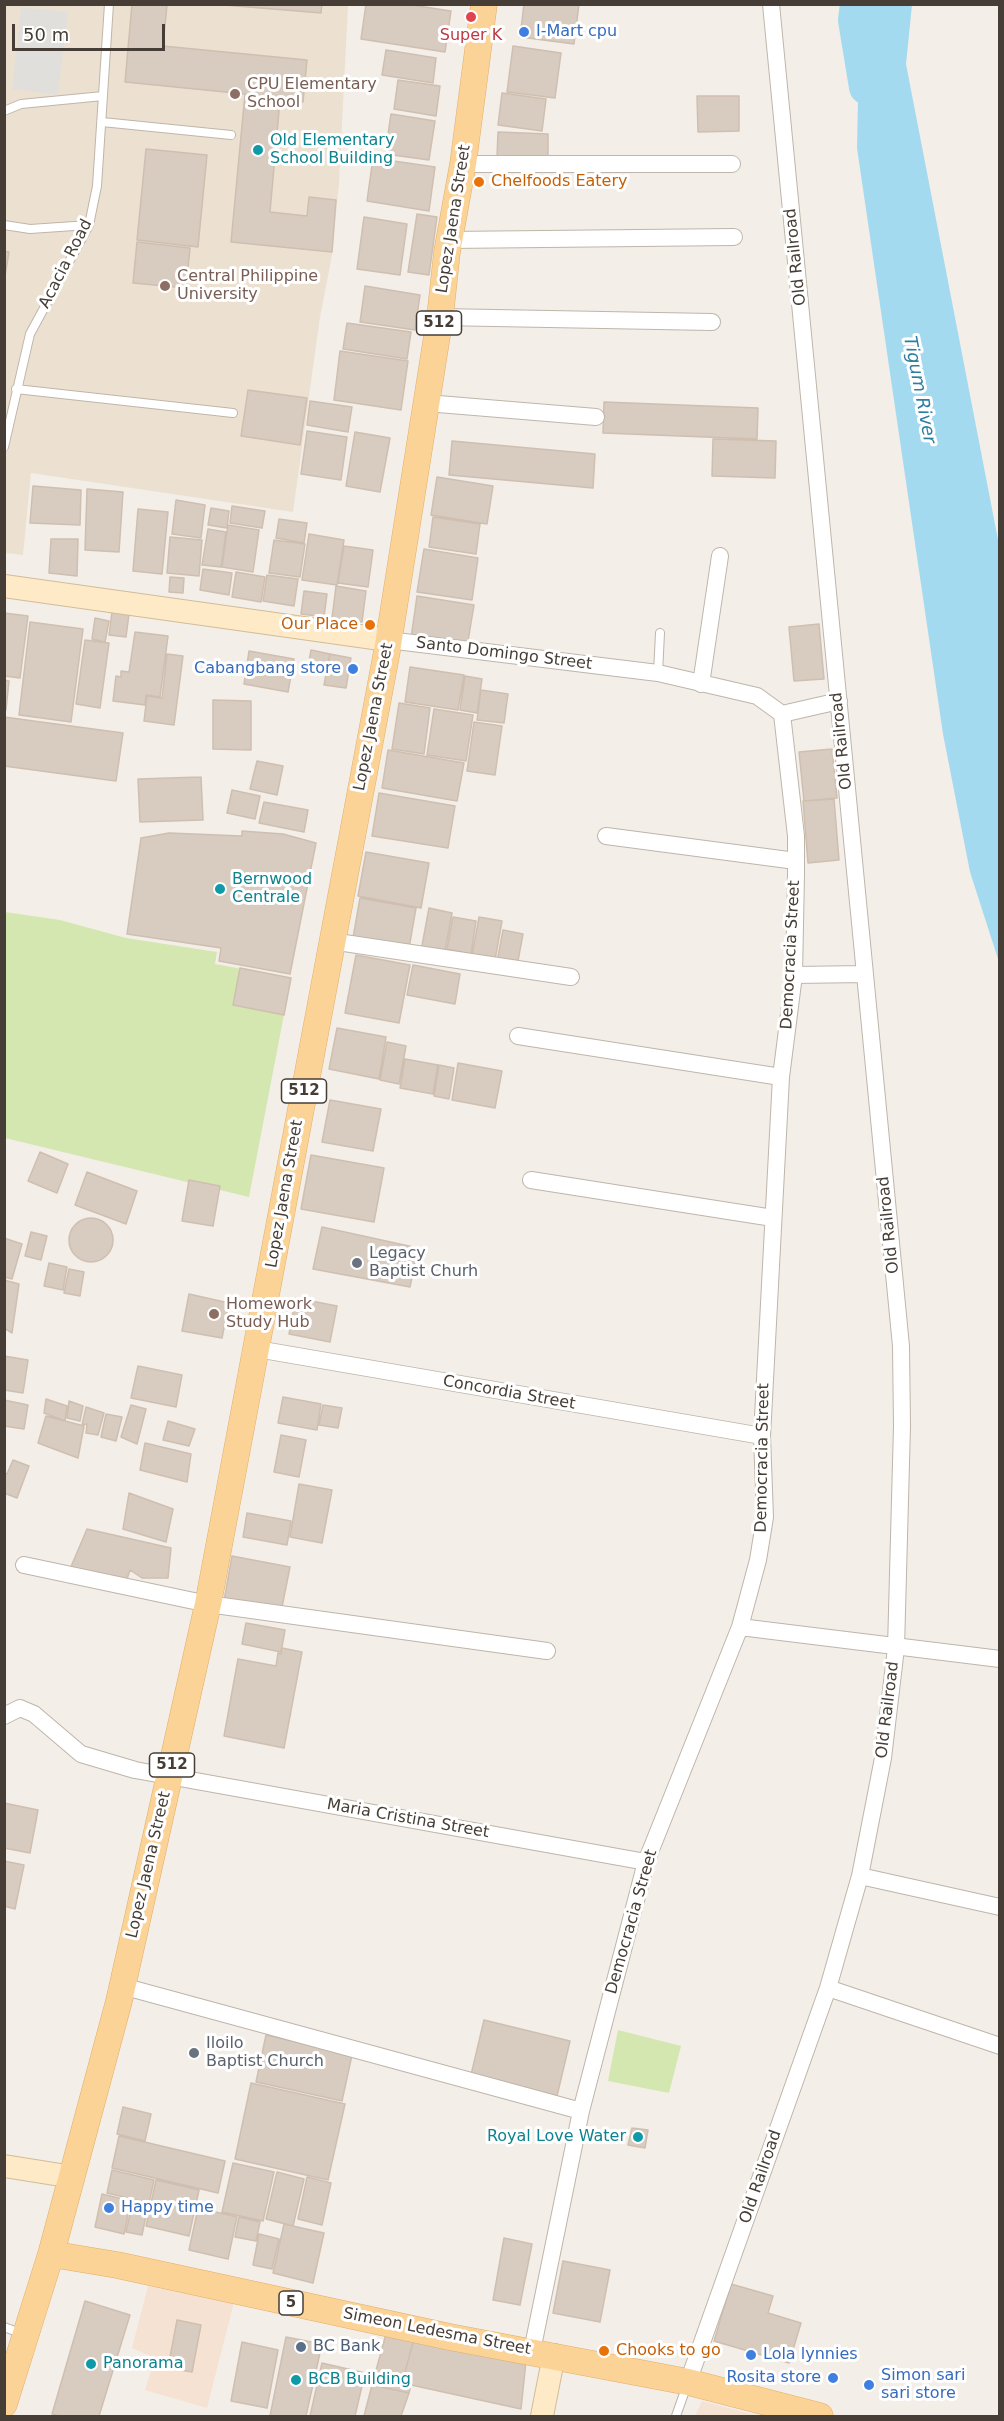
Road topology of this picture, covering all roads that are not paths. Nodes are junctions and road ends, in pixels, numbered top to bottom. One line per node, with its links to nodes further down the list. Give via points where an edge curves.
1 (109, 4): 4 (lane, Acacia Road)
2 (484, 4): 8 (main road, Lopez Jaena Street / 512)
3 (771, 4): 27 (street, Old Railroad)
4 (103, 96): 5 (lane, via 21,104); 6 (lane, Acacia Road)
5 (4, 111)
6 (102, 122): 7 (lane); 11 (lane, Acacia Road, via 98,186)
7 (231, 135)
8 (463, 164): 9 (street); 13 (main road, Lopez Jaena Street / 512)
9 (732, 164)
10 (4, 225): 11 (lane, via 30,229)
11 (89, 225): 16 (lane, Acacia Road, via 30,334)
12 (734, 237): 13 (street)
13 (449, 240): 14 (main road, Lopez Jaena Street / 512)
14 (440, 317): 15 (street); 17 (main road, Lopez Jaena Street / 512)
15 (712, 322)
16 (16, 389): 18 (lane); 20 (lane, Acacia Road)
17 (426, 403): 19 (street); 24 (main road, Lopez Jaena Street / 512)
18 (232, 413)
19 (596, 417)
20 (4, 447)
21 (720, 556): 26 (street)
22 (4, 586): 24 (street, Santo Domingo Street)
23 (660, 633): 25 (lane)
24 (388, 640): 25 (street, Santo Domingo Street); 31 (main road, Lopez Jaena Street / 512)
25 (658, 673): 26 (street, Santo Domingo Street)
26 (701, 684): 28 (street, Santo Domingo Street, via 757,696)
27 (838, 701): 28 (street); 32 (street, Old Railroad)
28 (782, 714): 30 (street, Democracia Street)
29 (606, 836): 30 (street)
30 (796, 861): 33 (street, Democracia Street)
31 (331, 941): 34 (street); 39 (main road, Lopez Jaena Street / 512)
32 (864, 974): 33 (street); 44 (street, Old Railroad, via 901,1346)
33 (794, 975): 36 (street, Democracia Street)
34 (572, 977)
35 (518, 1036): 36 (street)
36 (781, 1077): 38 (street, Democracia Street)
37 (531, 1180): 38 (street)
38 (773, 1218): 40 (street, Democracia Street)
39 (257, 1349): 40 (street, Concordia Street); 42 (main road, Lopez Jaena Street / 512)
40 (762, 1436): 43 (street, Democracia Street, via 765,1517)
41 (24, 1565): 42 (street)
42 (208, 1604): 45 (street); 48 (main road, Lopez Jaena Street / 512)
43 (740, 1627): 44 (street); 49 (street, Democracia Street)
44 (896, 1648): 46 (street); 50 (street, Old Railroad, via 883,1758)
45 (547, 1651)
46 (999, 1659)
47 (4, 1716): 48 (street, Maria Cristina Street, via 20,1708 34,1713 81,1754)
48 (169, 1776): 49 (street, Maria Cristina Street); 52 (main road, Lopez Jaena Street / 512)
49 (646, 1862): 55 (street, Democracia Street)
50 (860, 1876): 51 (street); 53 (street, Old Railroad)
51 (999, 1906)
52 (122, 1986): 55 (street); 57 (main road, Lopez Jaena Street / 512)
53 (828, 1988): 54 (street); 61 (street, Old Railroad)
54 (999, 2046)
55 (581, 2111): 60 (street, Democracia Street)
56 (4, 2166): 57 (street)
57 (73, 2177): 58 (main road, Lopez Jaena Street / 512)
58 (51, 2254): 59 (main road, Lopez Jaena Street); 60 (main road, Simeon Ledesma Street / 5)
59 (15, 2331): 62 (main road, Lopez Jaena Street)
60 (543, 2353): 61 (main road, Simeon Ledesma Street / 5); 63 (street, Democracia Street)
61 (688, 2382): 64 (lane, Old Railroad); 65 (main road, Simeon Ledesma Street / 5)
62 (6, 2396)
63 (542, 2416)
64 (676, 2416)
65 (820, 2416)

